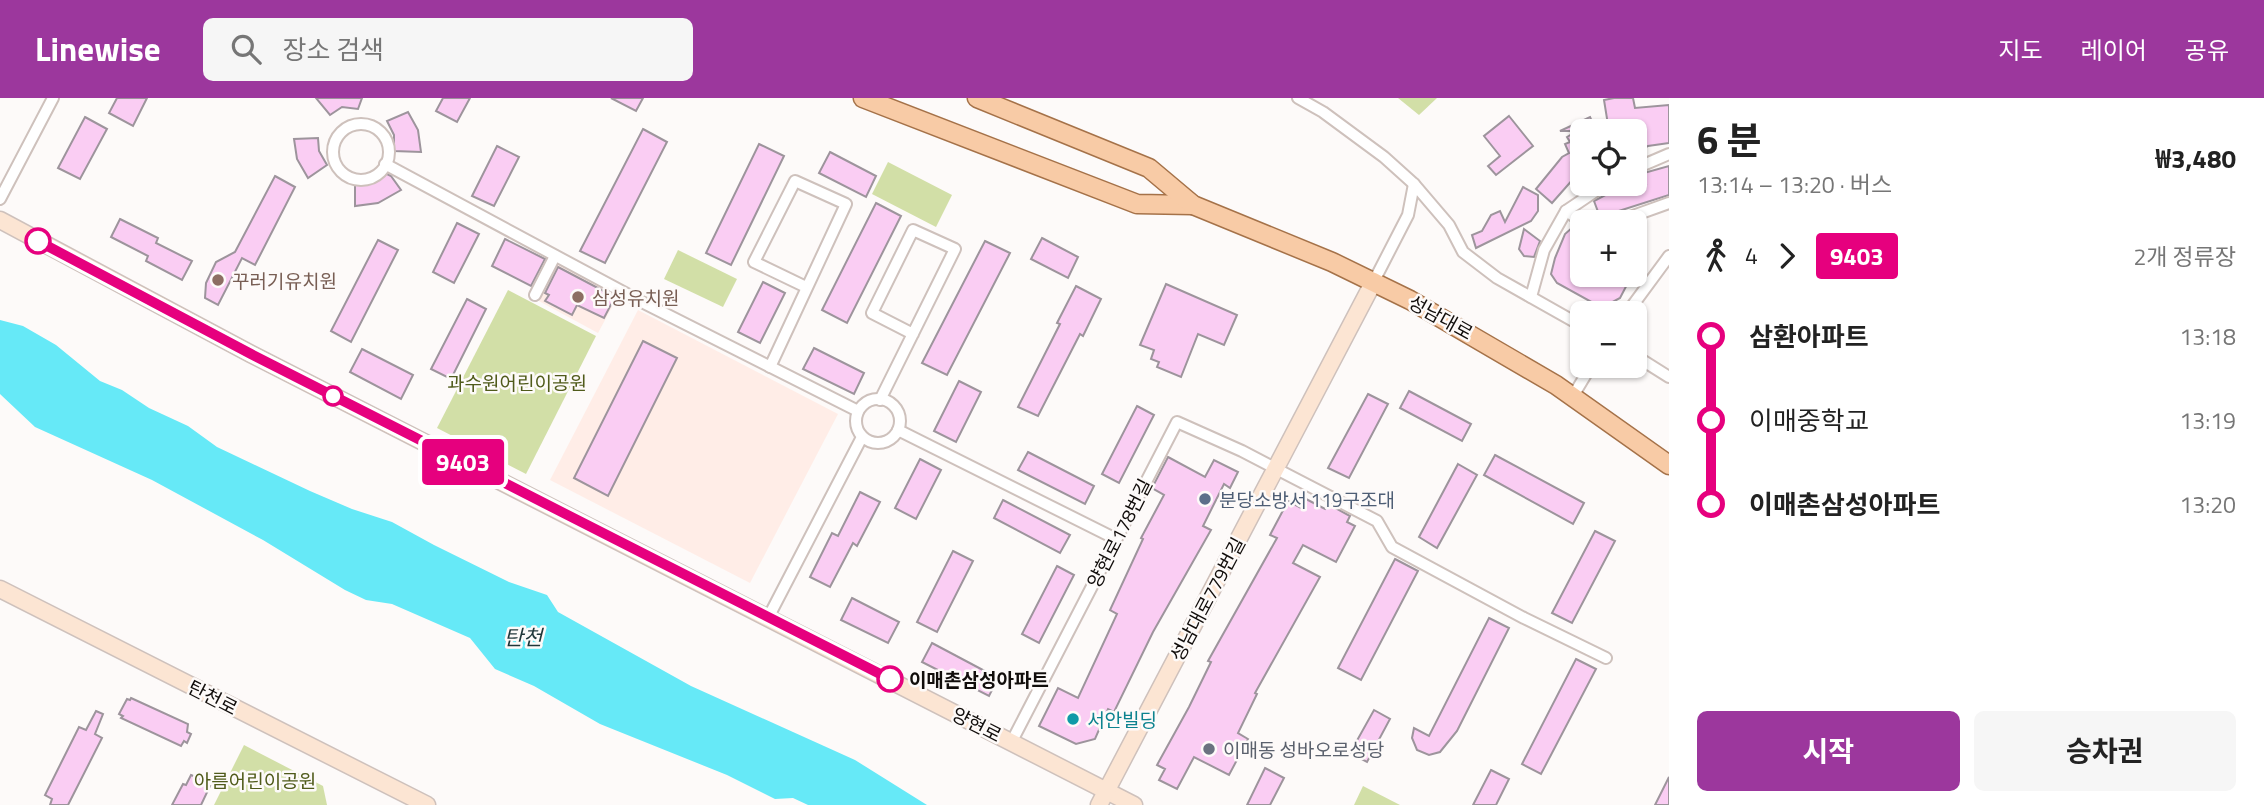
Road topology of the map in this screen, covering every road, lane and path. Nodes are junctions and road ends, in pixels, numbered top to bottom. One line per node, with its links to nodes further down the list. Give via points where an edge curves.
1 (53, 98): 10 (street)
2 (863, 98): 12 (main road, 성남대로, via 1137,204)
3 (977, 98): 12 (main road, 성남대로, via 1149,168)
4 (1298, 98): 8 (street, via 1324,112)
5 (1669, 154): 6 (street)
6 (1647, 163)
7 (385, 164): 7 (street, via 388,147 373,127 356,124 335,140 337,167 356,180 372,177); 17 (street)
8 (1414, 184): 19 (street, via 1408,215); 22 (street, via 1449,225 1463,252)
9 (1588, 196): 13 (street)
10 (0, 199)
11 (1669, 203): 14 (street)
12 (1193, 205): 19 (main road, 성남대로)
13 (1566, 211): 15 (street); 22 (street, via 1544,250)
14 (1647, 211)
15 (1570, 214)
16 (0, 220): 39 (main road, 양현로)
17 (555, 256): 21 (street); 27 (street)
18 (1669, 256): 23 (street)
19 (1374, 281): 30 (main road, 성남대로); 36 (main road, 성남대로779번길)
20 (806, 287): 20 (street, via 846,204 796,181 754,262); 27 (street)
21 (535, 295)
22 (1531, 297): 24 (street)
23 (1636, 301)
24 (1570, 319)
25 (913, 334): 25 (street, via 955,249 913,230 872,313); 31 (street)
26 (1647, 363): 28 (street)
27 (770, 367): 32 (street)
28 (1669, 377)
29 (1584, 378): 30 (street)
30 (1573, 396): 35 (main road, 성남대로)
31 (880, 400): 32 (street, via 869,401); 33 (street, via 896,409)
32 (858, 411): 34 (street, via 856,425)
33 (898, 430): 34 (street, via 882,443); 37 (street)
34 (862, 437): 39 (street)
35 (1669, 465)
36 (1275, 469): 37 (street, 양현로178번길, via 1177,422); 40 (street, via 1377,521 1392,547); 42 (main road, 성남대로779번길)
37 (1116, 539): 41 (street, 양현로178번길)
38 (0, 589): 43 (main road, 탄천로)
39 (768, 618): 41 (main road, 양현로)
40 (1606, 657)
41 (1012, 741): 42 (main road, 양현로)
42 (1103, 798): 44 (main road, 양현로)
43 (427, 805)
44 (1134, 805)

